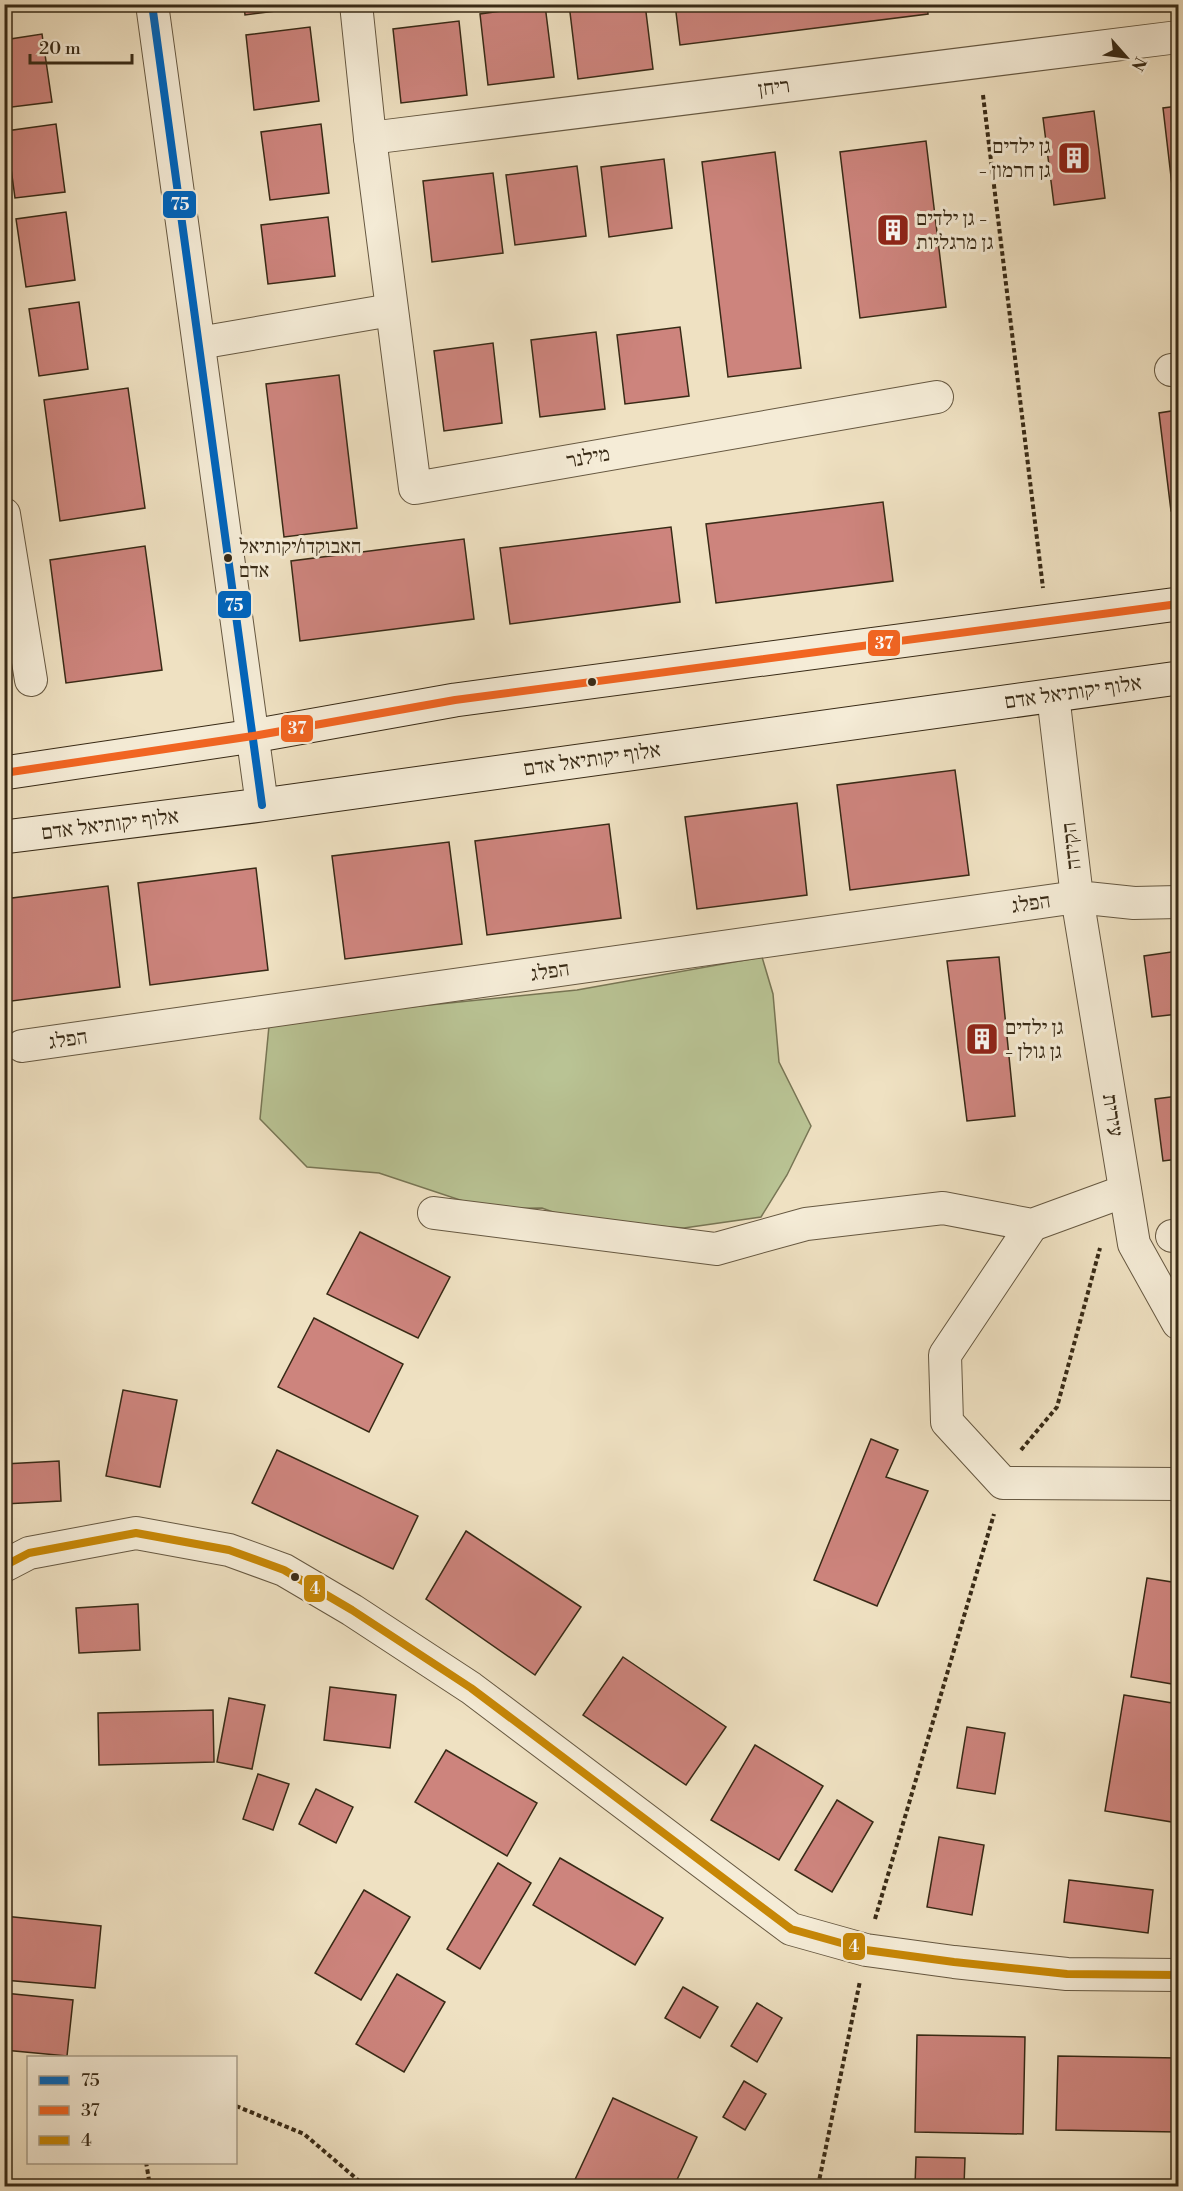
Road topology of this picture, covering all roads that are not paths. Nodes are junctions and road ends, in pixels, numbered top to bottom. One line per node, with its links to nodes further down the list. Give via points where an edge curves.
1 (153, 4): 6 (street)
2 (356, 4): 4 (street, מילנר)
3 (1179, 37): 4 (street, ריחן)
4 (370, 138): 5 (street, מילנר)
5 (391, 310): 6 (street); 7 (street, מילנר, via 415,488)
6 (199, 343): 13 (street)
7 (937, 397)
8 (6, 527): 11 (street)
9 (1179, 604): 13 (street, via 455,700)
10 (1179, 678): 12 (street, אלוף יקותיאל אדם)
11 (31, 680)
12 (1053, 694): 15 (street, אלוף יקותיאל אדם); 17 (street, הקידה)
13 (253, 736): 14 (street); 15 (street)
14 (4, 773)
15 (262, 805): 16 (street, אלוף יקותיאל אדם)
16 (4, 837)
17 (1077, 897): 18 (street, הקידה, via 1134,903); 19 (street, הפלג); 20 (street, עירית)
18 (1179, 902)
19 (22, 1046)
20 (1125, 1191): 22 (street); 23 (street, עירית, via 1134,1244)
21 (434, 1213): 22 (street, via 716,1249 806,1224 943,1208)
22 (1032, 1224): 24 (street, via 945,1355 947,1422 1003,1484)
23 (1179, 1323)
24 (1179, 1484)
25 (4, 1566): 26 (street, via 29,1553 136,1533 229,1550 284,1570 471,1688 791,1929 866,1950 954,1962 1066,1974)
26 (1179, 1976)

